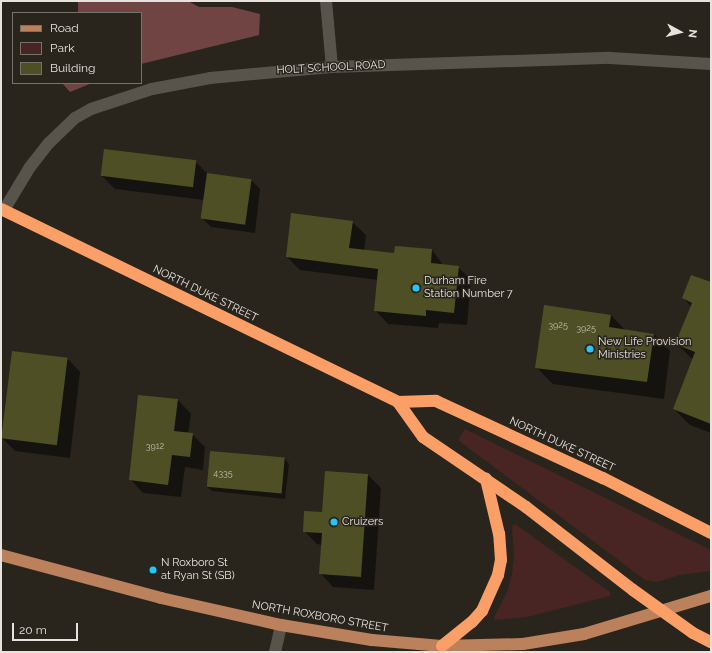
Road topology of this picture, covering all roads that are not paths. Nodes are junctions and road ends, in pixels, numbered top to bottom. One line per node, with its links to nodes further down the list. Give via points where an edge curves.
1 (326, 1): 3 (street)
2 (711, 64): 3 (street, HOLT SCHOOL ROAD, via 610,58)
3 (332, 67): 4 (street, HOLT SCHOOL ROAD, via 210,78 145,90 91,109 75,118 49,143 30,166)
4 (2, 210): 5 (highway, NORTH DUKE STREET)
5 (398, 402): 6 (highway, NORTH DUKE STREET, via 422,437); 7 (highway, NORTH DUKE STREET, via 436,401 603,478)
6 (486, 479): 10 (highway, NORTH DUKE STREET); 13 (highway, via 499,534 501,560 498,575 482,611)
7 (711, 533)
8 (1, 556): 11 (main road, NORTH ROXBORO STREET, via 161,598)
9 (711, 596): 10 (main road, NORTH ROXBORO STREET)
10 (662, 610): 12 (highway, via 693,633); 13 (main road, NORTH ROXBORO STREET, via 584,634 555,639 492,646)
11 (281, 625): 13 (main road, NORTH ROXBORO STREET, via 372,640); 14 (street)
12 (711, 642)
13 (442, 646)
14 (275, 652)

